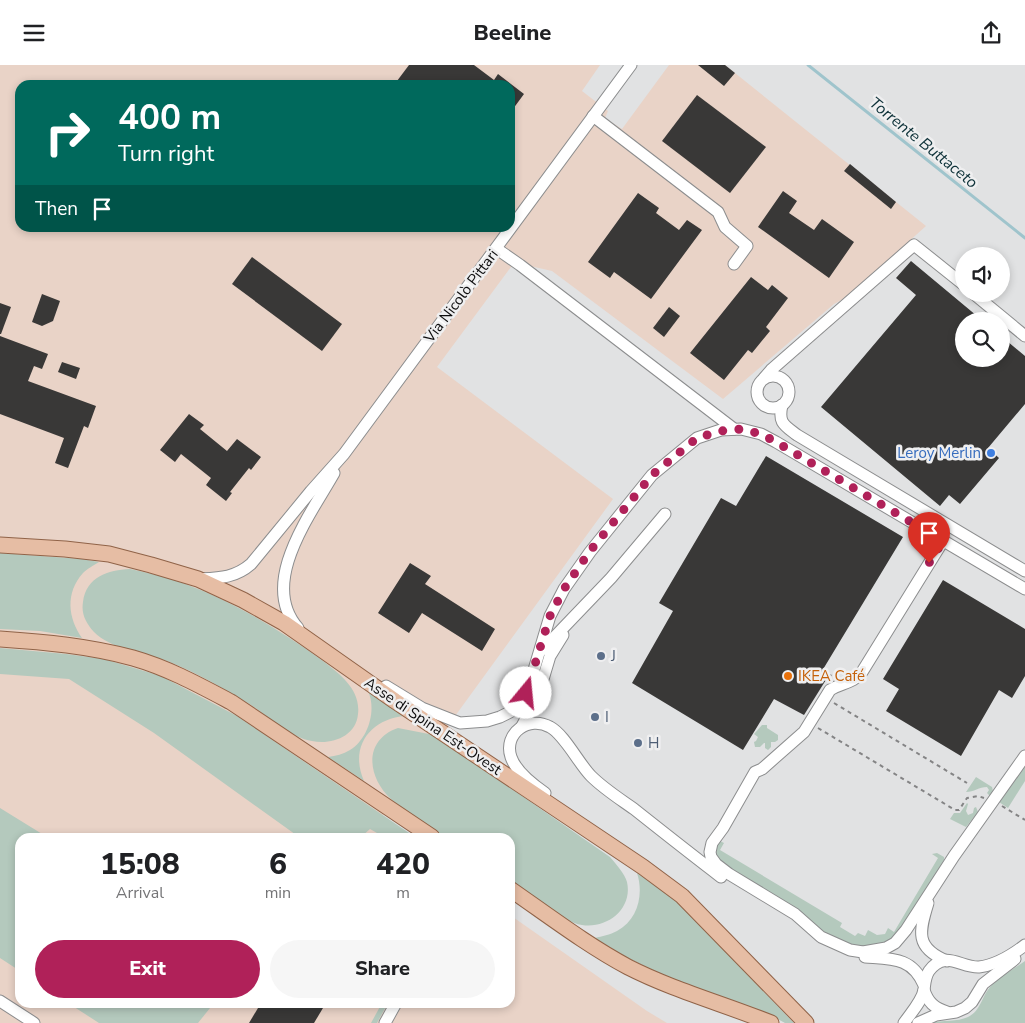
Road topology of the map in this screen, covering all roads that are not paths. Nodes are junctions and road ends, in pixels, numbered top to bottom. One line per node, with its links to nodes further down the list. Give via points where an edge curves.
1 (631, 65): 2 (street, Via Nicolò Pittari)
2 (593, 116): 3 (street, Via Nicolò Pittari); 6 (street, via 718,212 725,227 747,246)
3 (515, 224)
4 (509, 232): 5 (street, Via Nicolò Pittari)
5 (497, 249): 15 (street); 19 (street, Via Nicolò Pittari)
6 (734, 264)
7 (955, 278): 10 (street, via 914,245)
8 (984, 302): 9 (street)
9 (1025, 336)
10 (790, 355): 11 (street); 12 (street)
11 (764, 378): 12 (street, via 775,375); 14 (street, via 757,393)
12 (788, 385): 13 (street, via 789,397)
13 (782, 405): 14 (street); 18 (street, via 781,421)
14 (766, 407): 18 (street, via 779,427)
15 (709, 412): 16 (street); 17 (street)
16 (734, 429): 17 (street); 21 (street, via 761,434 776,442)
17 (706, 435): 29 (street, via 697,438 652,475 590,551 550,616)
18 (797, 435): 23 (street)
19 (344, 454): 24 (street, via 247,568 228,577); 28 (street, via 299,532 283,589 287,613)
20 (665, 514): 26 (street)
21 (943, 541): 25 (street); 37 (street, via 858,678 830,690 801,735 762,769 754,772 712,843 710,852 716,864 795,914)
22 (0, 545): 24 (main road, Asse di Spina Est-Ovest, via 109,554)
23 (1024, 571)
24 (198, 579): 28 (main road, Asse di Spina Est-Ovest, via 276,618)
25 (1025, 589)
26 (579, 613): 29 (street); 31 (street, via 550,657 538,696)
27 (0, 639): 33 (main road, via 100,650 134,658 196,683 231,702)
28 (315, 645): 30 (main road, Asse di Spina Est-Ovest)
29 (538, 655): 30 (street, via 526,693 510,712 474,723 460,723 422,709 355,666)
30 (338, 661): 34 (main road, Asse di Spina Est-Ovest)
31 (522, 726): 34 (street, via 510,743 512,759 520,772 544,793 586,820); 37 (street, via 540,723 554,729 592,777 729,883)
32 (1025, 756): 35 (street)
33 (426, 833)
34 (608, 844): 50 (main road, Asse di Spina Est-Ovest, via 682,896)
35 (934, 887): 37 (street, via 906,930 886,948 863,952 850,950); 40 (street, via 924,916 922,941 933,955)
36 (515, 893): 49 (main road, via 629,967)
37 (821, 937): 42 (street, via 850,955 904,962 919,973)
38 (1025, 945): 41 (street, via 995,963 977,967)
39 (1025, 950): 43 (street)
40 (947, 961): 41 (street); 42 (street, via 940,962 929,971)
41 (966, 965): 43 (street, via 975,978)
42 (924, 987): 46 (street, via 932,1005); 51 (street)
43 (976, 993): 46 (street, via 965,1008)
44 (0, 1001): 47 (street)
45 (393, 1008): 48 (street)
46 (947, 1012): 52 (street)
47 (34, 1023)
48 (384, 1023)
49 (770, 1023)
50 (806, 1023)
51 (904, 1023)
52 (918, 1023)

